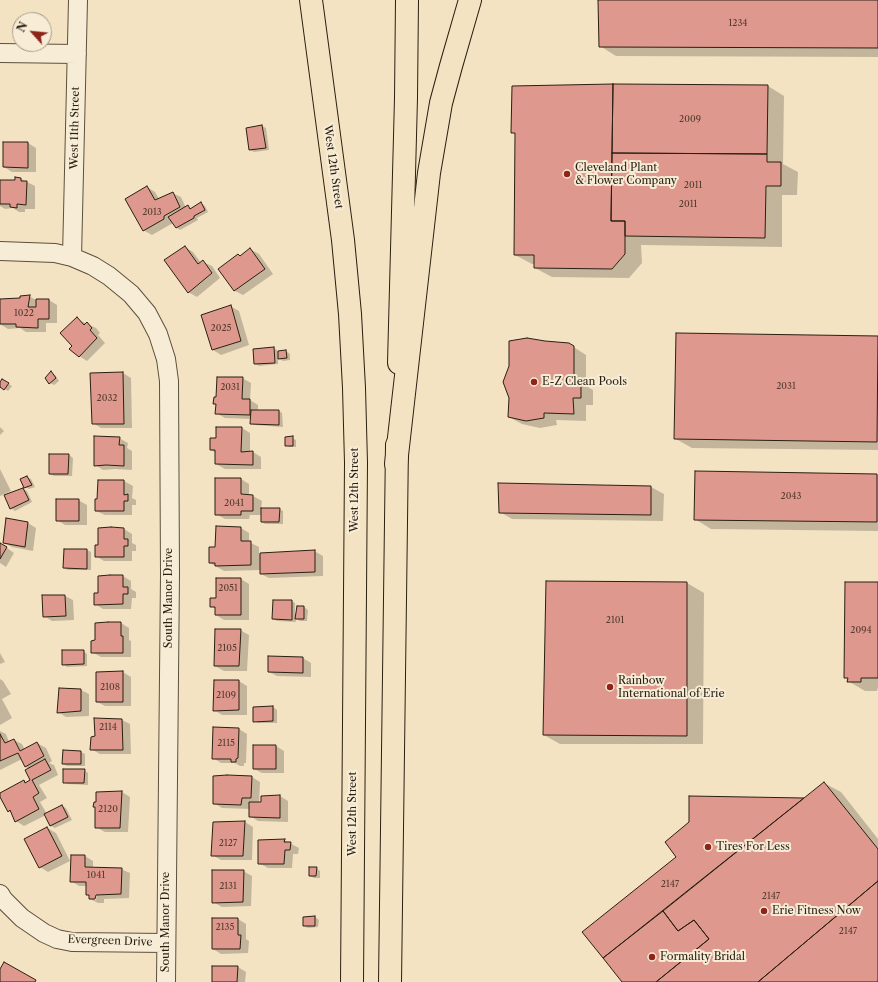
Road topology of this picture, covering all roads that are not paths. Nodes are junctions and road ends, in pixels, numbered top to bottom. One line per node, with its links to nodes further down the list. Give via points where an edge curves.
1 (78, 0): 6 (street, West 11th Street)
2 (311, 0): 13 (main road, West 12th Street, via 343,240 354,388 356,463)
3 (407, 0): 9 (main road)
4 (470, 0): 9 (main road, via 441,103 428,173)
5 (0, 53): 6 (street)
6 (77, 54): 8 (street, West 11th Street)
7 (0, 251): 8 (street, South Manor Drive, via 55,253)
8 (72, 257): 11 (street, South Manor Drive, via 94,266 131,294 148,313 166,359 169,381 170,574)
9 (396, 464): 14 (main road)
10 (0, 894): 11 (street, Evergreen Drive, via 22,918 57,939 72,942)
11 (166, 943): 12 (street, South Manor Drive)
12 (166, 982)
13 (352, 982)
14 (390, 982)

